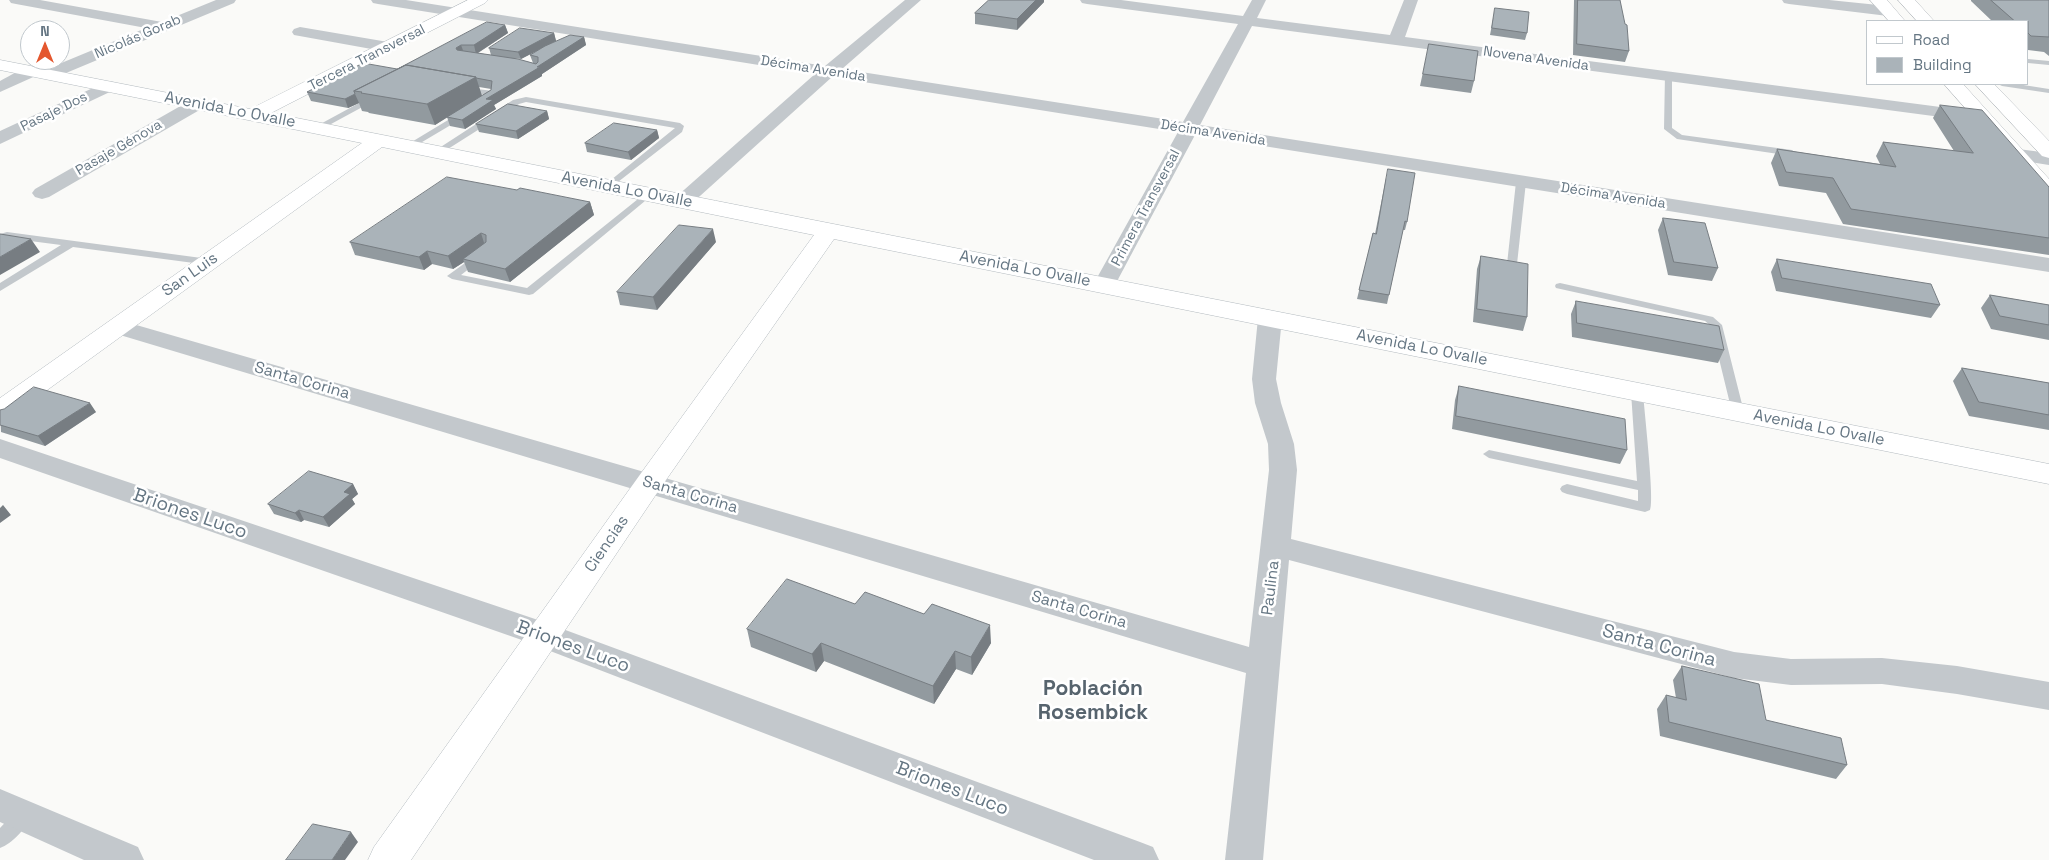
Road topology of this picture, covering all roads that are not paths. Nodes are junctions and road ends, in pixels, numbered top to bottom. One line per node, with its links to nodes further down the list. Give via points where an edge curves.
1 (5, 0): 12 (street)
2 (16, 0): 17 (street)
3 (228, 0): 17 (street, Nicolás Gorab)
4 (378, 0): 14 (street, Décima Avenida)
5 (480, 0): 14 (main road, Tercera Transversal)
6 (914, 0): 24 (street)
7 (1087, 0): 16 (street, Novena Avenida)
8 (1259, 0): 16 (street, Primera Transversal)
9 (1411, 0): 19 (street)
10 (1789, 0): 13 (street)
11 (1906, 0): 15 (main road)
12 (0, 2)
13 (1888, 11)
14 (456, 12): 20 (main road, Tercera Transversal); 24 (street, Décima Avenida, via 578,36)
15 (1925, 20)
16 (1248, 21): 19 (street, Novena Avenida); 39 (street, Primera Transversal)
17 (163, 27): 25 (street, Nicolás Gorab)
18 (300, 32): 20 (street)
19 (1396, 40): 26 (street, Novena Avenida)
20 (388, 46): 36 (main road, Tercera Transversal)
21 (2029, 61): 22 (lane)
22 (2049, 63)
23 (0, 65): 25 (main road, Avenida Lo Ovalle)
24 (828, 72): 39 (street, Décima Avenida); 53 (street)
25 (41, 73): 30 (main road, Avenida Lo Ovalle); 32 (street, Nicolás Gorab)
26 (1668, 76): 37 (street, Novena Avenida); 45 (lane, via 1668,129 1672,133 1680,137)
27 (1954, 85): 37 (main road)
28 (1985, 85): 44 (main road)
29 (2009, 85): 33 (lane)
30 (108, 86): 35 (main road, Avenida Lo Ovalle); 40 (street, Pasaje Dos)
31 (453, 86): 42 (lane, via 490,93 491,96)
32 (0, 87)
33 (2049, 91)
34 (384, 93): 38 (lane)
35 (197, 104): 36 (main road, Avenida Lo Ovalle); 51 (street, Pasaje Génova)
36 (253, 115): 38 (main road, Avenida Lo Ovalle)
37 (1984, 118): 46 (main road)
38 (317, 128): 41 (main road, Avenida Lo Ovalle)
39 (1189, 129): 48 (street, Décima Avenida); 61 (street, Primera Transversal)
40 (0, 138)
41 (380, 140): 42 (main road, Avenida Lo Ovalle); 58 (main road, San Luis)
42 (409, 146): 43 (main road, Avenida Lo Ovalle)
43 (437, 152): 49 (main road, Avenida Lo Ovalle); 49 (lane, via 516,102 526,99 680,126)
44 (2049, 152)
45 (1797, 154)
46 (2018, 155): 47 (street); 50 (main road)
47 (2049, 159)
48 (1521, 182): 59 (lane); 60 (street, Décima Avenida)
49 (609, 186): 52 (main road, Avenida Lo Ovalle)
50 (2049, 191)
51 (42, 193)
52 (648, 194): 53 (main road, Avenida Lo Ovalle); 57 (lane, via 529,292 452,276)
53 (683, 201): 54 (main road, Avenida Lo Ovalle)
54 (829, 230): 61 (main road, Avenida Lo Ovalle); 72 (main road, Ciencias)
55 (0, 237): 56 (lane, via 7,235)
56 (69, 245): 58 (lane); 63 (lane)
57 (485, 251)
58 (209, 262): 65 (main road, San Luis)
59 (1512, 264)
60 (2049, 265)
61 (1104, 285): 64 (main road, Avenida Lo Ovalle)
62 (1560, 286): 68 (lane, via 1709,319 1716,325)
63 (0, 288)
64 (1270, 318): 66 (main road, Avenida Lo Ovalle); 75 (street, Paulina, via 1265,385 1281,444 1283,470)
65 (118, 327): 67 (main road, San Luis); 72 (street, Santa Corina)
66 (1637, 392): 68 (main road, Avenida Lo Ovalle); 73 (lane)
67 (0, 411)
68 (1738, 412): 71 (main road, Avenida Lo Ovalle)
69 (0, 448): 76 (street, Briones Luco)
70 (1489, 454): 73 (lane)
71 (2049, 474)
72 (649, 483): 76 (main road, Ciencias); 77 (street, Santa Corina)
73 (1644, 487): 74 (lane, via 1645,506)
74 (1567, 489)
75 (1276, 546): 77 (street, Paulina); 78 (street, Santa Corina, via 1734,665 1791,672 1882,671)
76 (544, 635): 81 (main road, Ciencias); 82 (street, Briones Luco)
77 (1262, 664): 83 (street, Paulina)
78 (2049, 696)
79 (8, 820): 80 (street)
80 (124, 860)
81 (388, 860)
82 (1140, 860)
83 (1244, 860)

